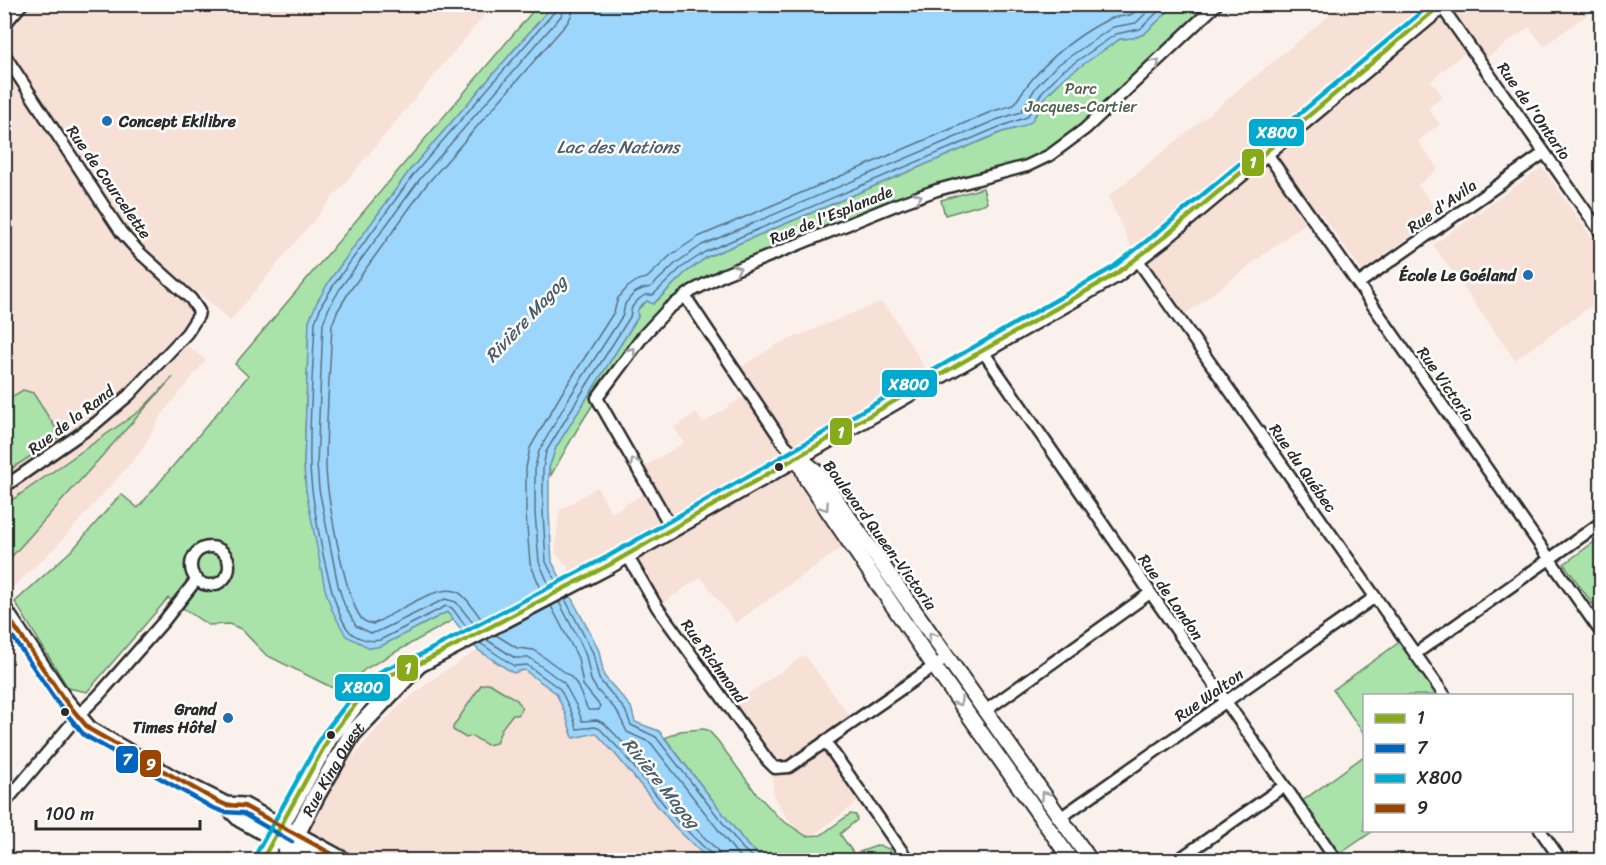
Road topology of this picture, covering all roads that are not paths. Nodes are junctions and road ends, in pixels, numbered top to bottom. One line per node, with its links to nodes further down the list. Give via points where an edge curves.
1 (22, 4): 4 (street)
2 (1217, 4): 11 (street, Rue de l'Esplanade, one-way to 2, via 725,274 898,204 1027,166 1050,155 1085,129)
3 (1442, 5): 6 (main road); 7 (street, Rue de l'Ontario)
4 (4, 25)
5 (4, 54): 12 (street, Rue de Courcelette, via 121,232 191,299)
6 (1266, 152): 9 (main road); 10 (street, Rue Victoria)
7 (1545, 153): 8 (street, Rue de l'Ontario); 10 (street, Rue d'Avila)
8 (1602, 234)
9 (1137, 259): 13 (main road, via 1082,295); 22 (street, Rue du Québec)
10 (1358, 284): 19 (street, Rue Victoria)
11 (685, 296): 14 (street, via 784,444); 17 (street, Rue de l'Esplanade, one-way to 11, via 597,398 644,335)
12 (198, 316): 15 (street, Rue de la Rand, via 129,395)
13 (982, 350): 14 (main road); 21 (street, Rue de London)
14 (797, 456): 17 (main road); 26 (street, Boulevard Queen-Victoria, one-way to 14, via 818,472); 28 (street, Boulevard Queen-Victoria, one-way to 28, via 807,480)
15 (4, 487)
16 (1602, 522): 19 (street)
17 (672, 529): 18 (main road)
18 (627, 555): 27 (main road, Rue King Ouest); 33 (street, Rue Richmond, via 657,607 775,768 789,767)
19 (1550, 560): 24 (street, Rue Victoria); 25 (street)
20 (197, 579): 32 (street)
21 (1150, 592): 30 (street, Rue de London); 31 (street)
22 (1376, 597): 25 (street, Rue du Québec); 30 (street, Rue Walton)
23 (4, 610): 32 (main road)
24 (1602, 634)
25 (1415, 654): 29 (street, Rue du Québec)
26 (947, 657): 28 (street); 31 (street, Boulevard Queen-Victoria)
27 (421, 663): 37 (main road, Rue King Ouest, via 387,676 342,719 318,755); 39 (main road, Rue King Ouest, via 352,734)
28 (934, 666): 33 (street); 44 (street, Boulevard Queen-Victoria, one-way to 44)
29 (1444, 694)
30 (1226, 702): 34 (street, Rue de London); 36 (street, Rue Walton)
31 (985, 711): 36 (street, Boulevard Queen-Victoria, one-way to 31)
32 (77, 717): 35 (street); 37 (main road, via 97,735 226,805 244,806)
33 (825, 741): 43 (street)
34 (1284, 786): 46 (street); 47 (street, Rue de London)
35 (4, 804)
36 (1060, 818): 45 (street, Boulevard Queen-Victoria)
37 (278, 832): 39 (main road); 40 (main road, Rue King Ouest)
38 (1541, 832): 48 (street)
39 (289, 847): 41 (main road); 42 (main road)
40 (262, 861)
41 (314, 861)
42 (344, 861)
43 (908, 861)
44 (1071, 861)
45 (1090, 861)
46 (1178, 861)
47 (1336, 861)
48 (1561, 861)

